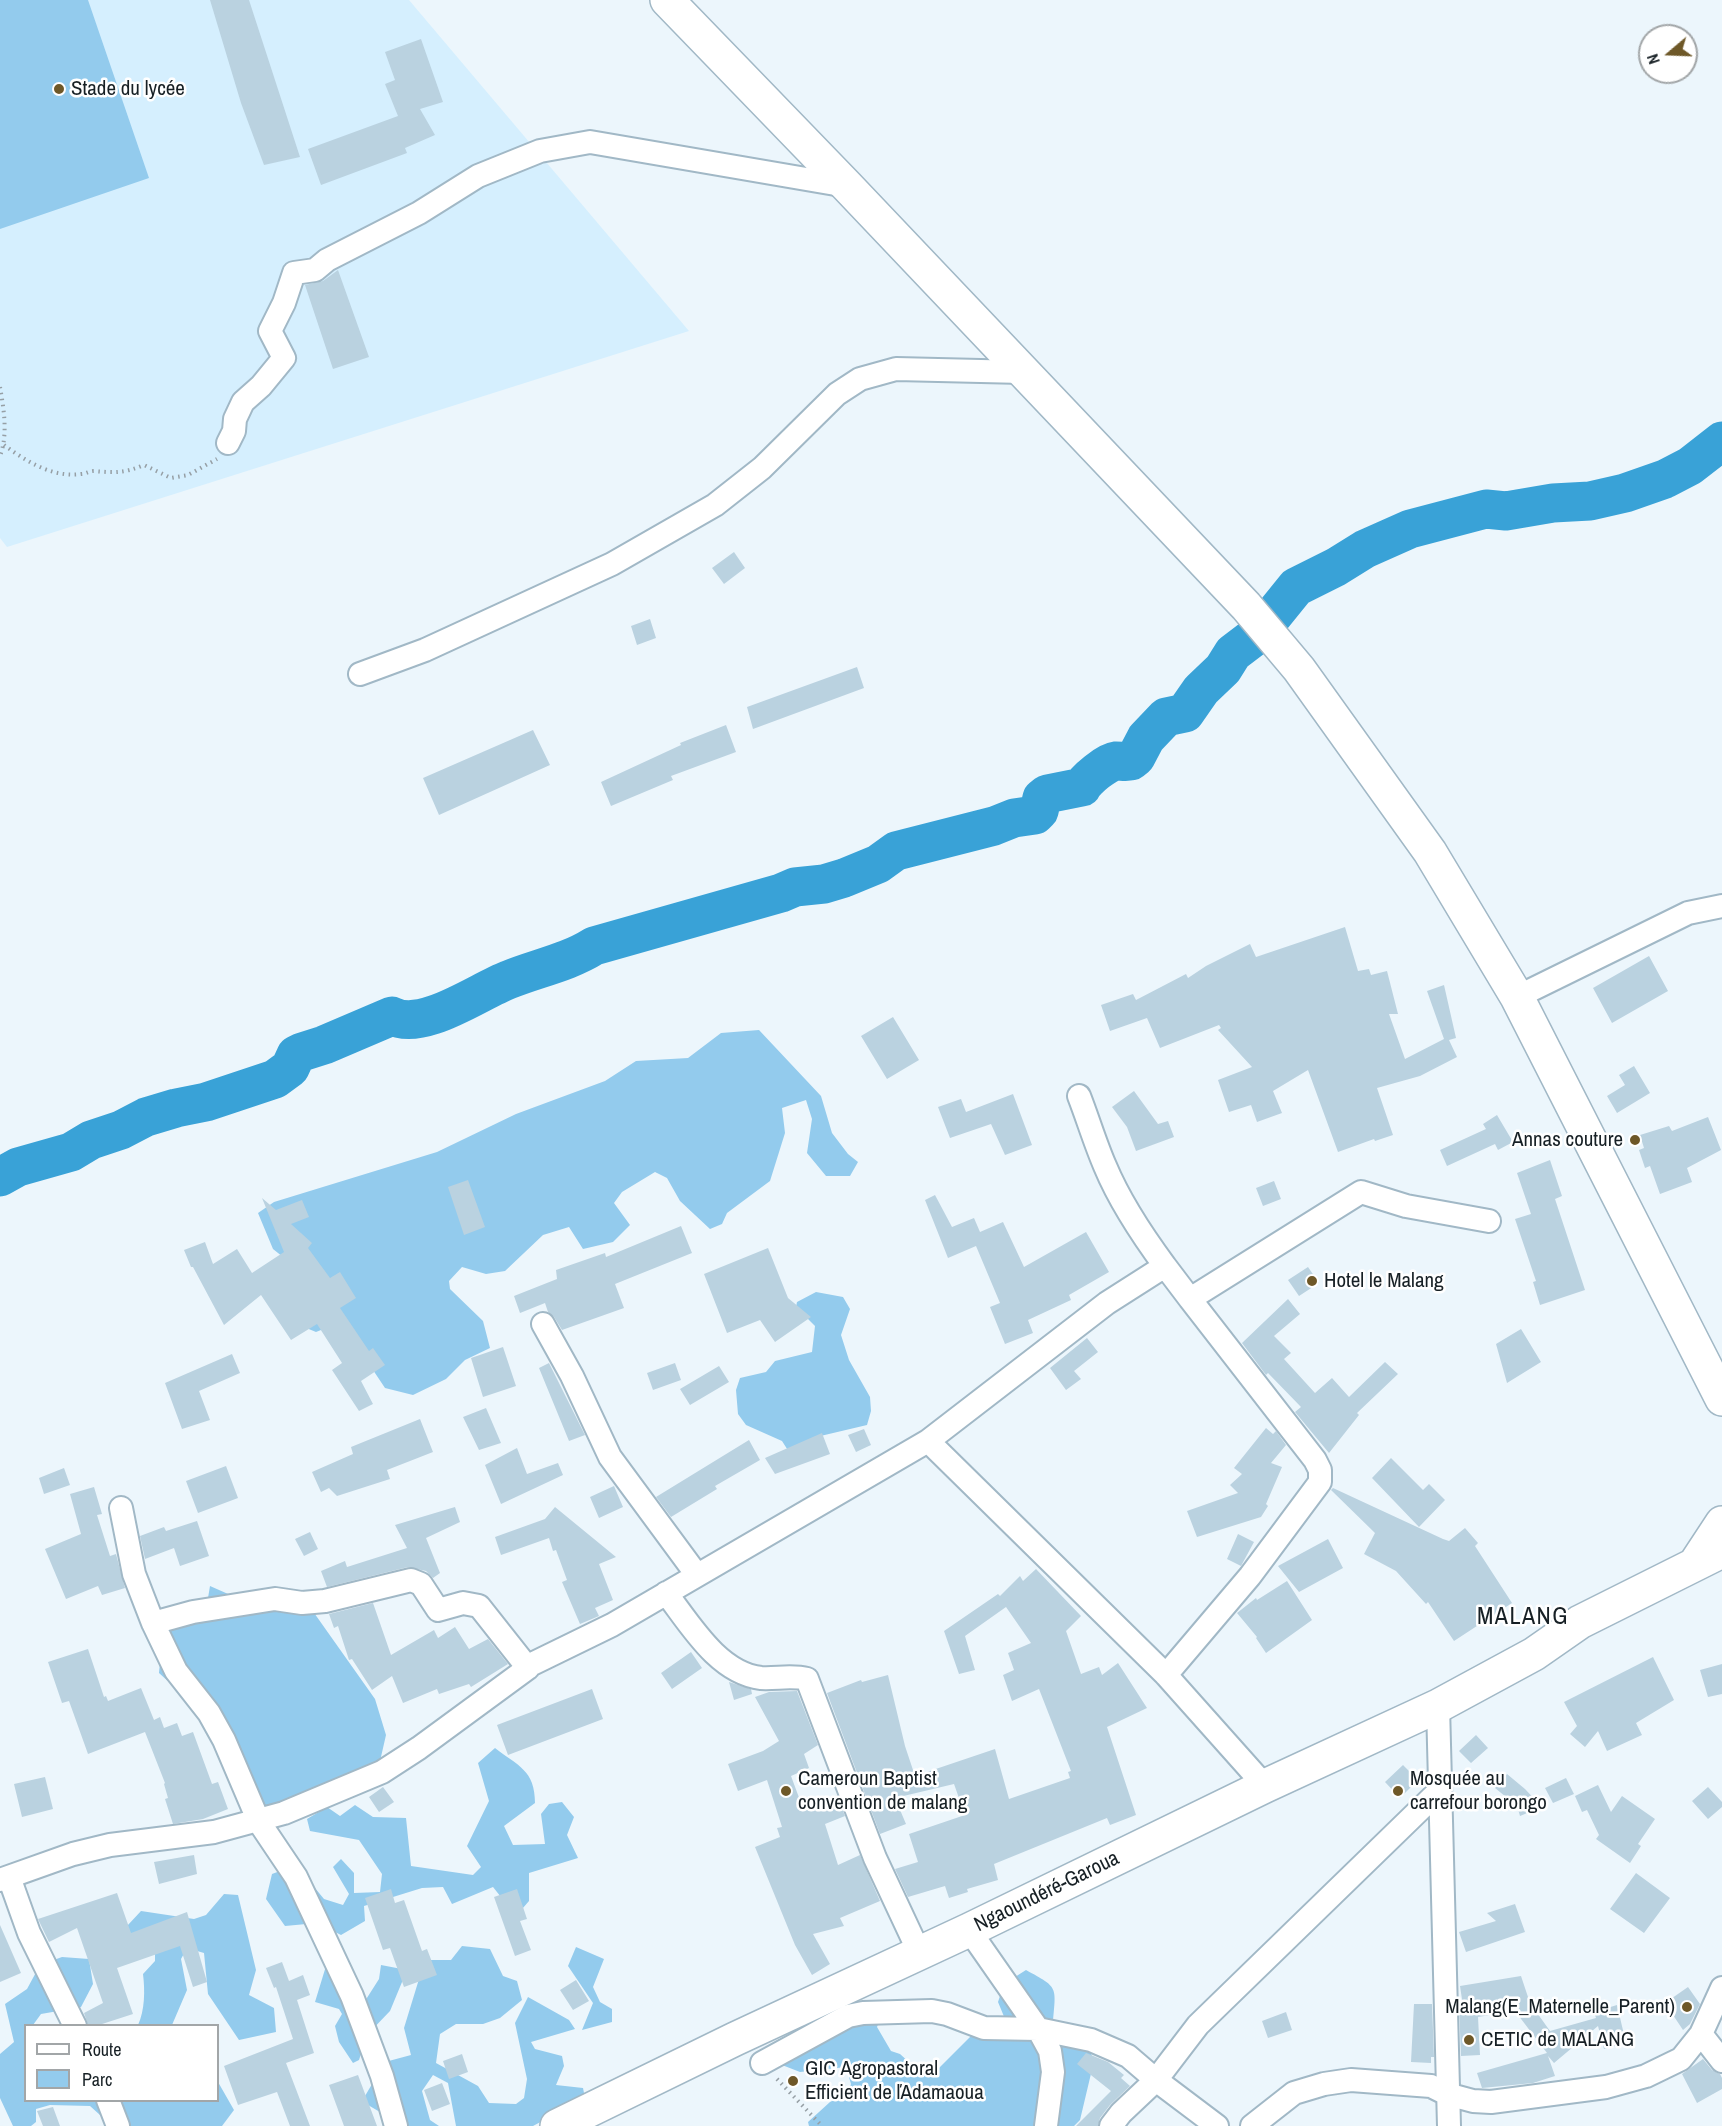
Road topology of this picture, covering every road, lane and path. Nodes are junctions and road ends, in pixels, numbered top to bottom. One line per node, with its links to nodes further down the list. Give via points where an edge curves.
1 (667, 0): 2 (highway)
2 (847, 186): 3 (highway); 5 (street, via 590,142 540,150 478,176 315,270 294,273 270,331 284,358 243,402)
3 (1023, 372): 8 (street, via 896,369 860,380 837,394 762,468 706,510 612,564 425,650); 10 (highway, via 1246,606 1299,669 1430,852)
4 (0, 387): 6 (path)
5 (228, 443): 6 (path, via 215,461 188,475 171,478 144,465 128,472 82,474 41,469)
6 (4, 445): 7 (path)
7 (0, 456)
8 (360, 674)
9 (1722, 906): 10 (street, via 1688,913)
10 (1517, 997): 16 (highway)
11 (1080, 1096): 13 (street, via 1109,1174 1141,1234)
12 (1490, 1221): 14 (street, via 1407,1206 1361,1192)
13 (1165, 1266): 14 (street); 17 (street, via 1107,1303)
14 (1190, 1299): 25 (street, via 1315,1460 1320,1482 1250,1576)
15 (543, 1324): 21 (street, via 610,1457)
16 (1722, 1399)
17 (928, 1441): 21 (street); 25 (street)
18 (121, 1508): 23 (street, via 134,1574)
19 (1722, 1523): 20 (highway)
20 (1713, 1562): 26 (highway, Ngaoundéré-Garoua, via 1587,1636 1534,1654)
21 (697, 1575): 22 (street)
22 (666, 1593): 24 (street); 32 (street, via 702,1640 742,1673 761,1678 807,1679 875,1858)
23 (153, 1623): 24 (street, via 193,1612 275,1599 325,1601 411,1580 421,1584 438,1610 463,1603 479,1606); 29 (street, via 176,1671 209,1713 224,1740)
24 (528, 1668): 29 (street, via 382,1772)
25 (1166, 1675): 27 (street)
26 (1438, 1706): 27 (highway, Ngaoundéré-Garoua); 28 (street)
27 (1265, 1786): 31 (highway, Ngaoundéré-Garoua)
28 (1440, 1790): 39 (street, via 1197,2025); 40 (street)
29 (259, 1822): 30 (street, via 214,1832 110,1845); 44 (street, via 296,1877 352,1996)
30 (4, 1879): 34 (street)
31 (969, 1930): 32 (highway, Ngaoundéré-Garoua); 35 (street)
32 (919, 1952): 45 (highway, Ngaoundéré-Garoua)
33 (1722, 1988): 36 (street)
34 (75, 2024)
35 (1038, 2030): 38 (street, via 984,2028 932,2011 863,2013 822,2028); 39 (street, via 1111,2048 1128,2056); 47 (street, via 1050,2051 1053,2072)
36 (1701, 2034): 37 (street); 40 (street, via 1681,2059 1646,2076 1606,2086 1491,2102)
37 (1722, 2061)
38 (762, 2063): 46 (path)
39 (1156, 2080): 48 (street); 49 (street)
40 (1447, 2094): 42 (street, via 1431,2086 1351,2080 1324,2084 1294,2093); 50 (street)
41 (109, 2102): 43 (street)
42 (1258, 2124)
43 (118, 2126)
44 (396, 2126)
45 (557, 2126)
46 (822, 2126)
47 (1046, 2126)
48 (1111, 2126)
49 (1217, 2126)
50 (1449, 2126)

